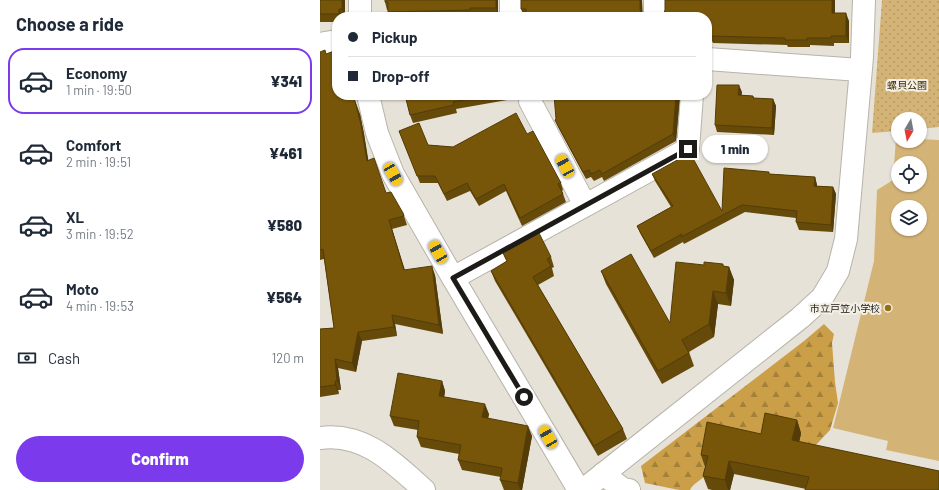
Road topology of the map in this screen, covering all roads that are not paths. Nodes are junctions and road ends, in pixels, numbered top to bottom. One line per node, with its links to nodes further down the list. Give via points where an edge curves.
1 (360, 0): 5 (street)
2 (511, 0): 6 (street)
3 (655, 0): 7 (street)
4 (864, 0): 11 (street)
5 (360, 12)
6 (511, 12)
7 (656, 12)
8 (332, 41): 9 (street)
9 (320, 44)
10 (712, 59): 11 (street)
11 (860, 70): 18 (street, via 846,239 838,271 822,298)
12 (369, 100): 16 (street, via 377,133 393,174)
13 (530, 100): 15 (street)
14 (692, 100): 15 (street, via 688,149)
15 (585, 205): 16 (street)
16 (453, 278): 20 (street)
17 (320, 438): 19 (street, via 332,436 368,446 389,459)
18 (603, 474): 21 (street); 22 (street, via 623,489)
19 (424, 490)
20 (579, 490)
21 (583, 490)
22 (629, 490)

